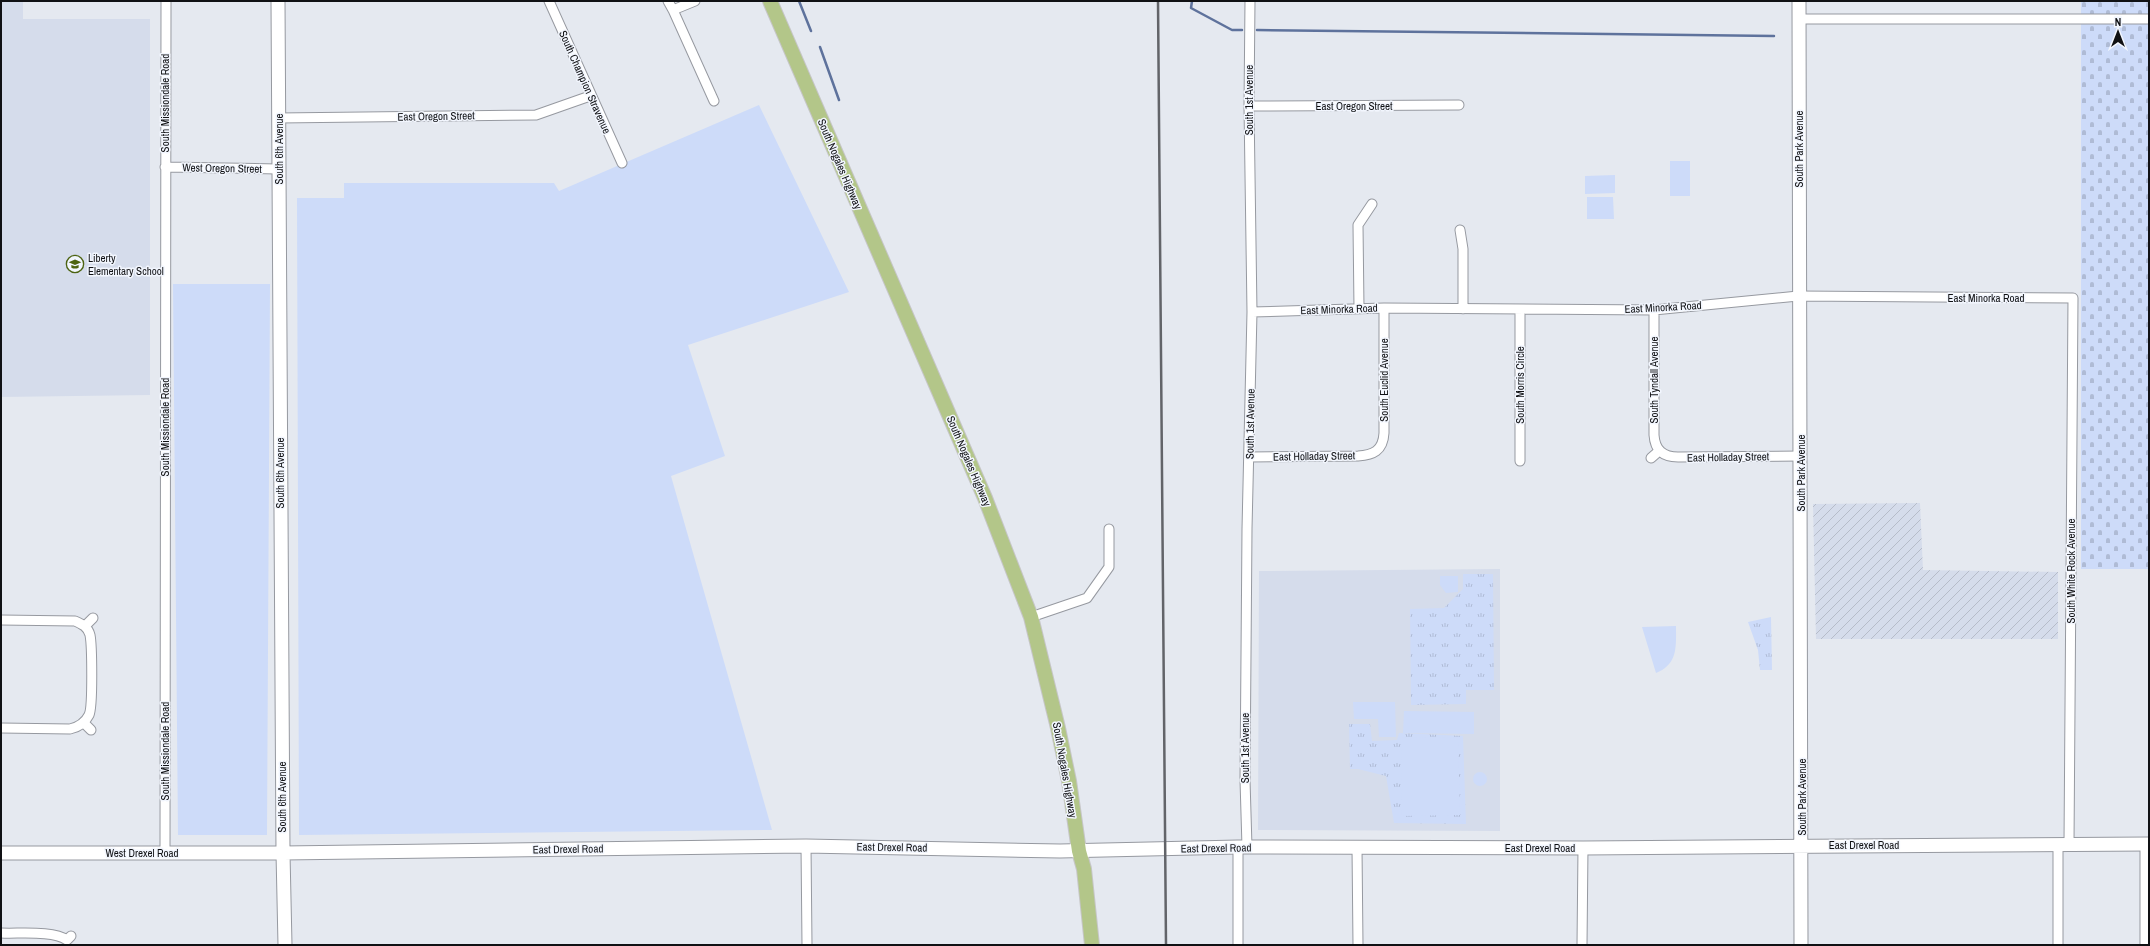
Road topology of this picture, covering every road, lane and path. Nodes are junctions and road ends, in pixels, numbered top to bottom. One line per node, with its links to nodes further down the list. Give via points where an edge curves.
1 (166, 1): 18 (street, South Missiondale Road)
2 (278, 1): 16 (street, South 6th Avenue)
3 (549, 1): 12 (street, South Champion Stravenue)
4 (668, 1): 9 (street)
5 (695, 1): 9 (street)
6 (770, 1): 37 (main road, South Nogales Highway, via 982,490)
7 (1250, 1): 15 (street, South 1st Avenue)
8 (1799, 1): 10 (street, South Park Avenue)
9 (673, 10): 13 (street)
10 (1799, 19): 11 (street); 22 (street, South Park Avenue)
11 (2149, 19)
12 (590, 96): 16 (street, East Oregon Street, via 536,115); 17 (street, South Champion Stravenue)
13 (714, 101)
14 (1459, 105): 15 (street, East Oregon Street)
15 (1249, 106): 29 (street, South 1st Avenue)
16 (279, 118): 19 (street, South 6th Avenue)
17 (622, 163)
18 (165, 167): 19 (street, West Oregon Street); 53 (street, South Missiondale Road)
19 (278, 168): 54 (street, South 6th Avenue)
20 (1372, 204): 24 (street, via 1358,225)
21 (1460, 230): 26 (street, via 1463,249)
22 (1798, 296): 23 (street, East Minorka Road); 28 (street, East Minorka Road); 32 (street, South Park Avenue)
23 (2073, 298): 44 (street, South White Rock Avenue)
24 (1358, 308): 25 (street, East Minorka Road); 29 (street, East Minorka Road)
25 (1384, 308): 26 (street, East Minorka Road); 31 (street, South Euclid Avenue, via 1384,441)
26 (1463, 309): 27 (street, East Minorka Road)
27 (1520, 309): 28 (street, East Minorka Road); 35 (street, South Morris Circle)
28 (1654, 310): 30 (street, South Tyndall Avenue, via 1654,435)
29 (1252, 312): 33 (street, South 1st Avenue)
30 (1659, 450): 32 (street, East Holladay Street, via 1667,456 1678,457); 34 (street)
31 (1380, 453): 33 (street, East Holladay Street, via 1358,456)
32 (1801, 456): 47 (street, South Park Avenue)
33 (1249, 457): 48 (street, South 1st Avenue)
34 (1651, 458)
35 (1520, 462)
36 (1109, 529): 37 (street, via 1109,567 1087,598)
37 (1031, 617): 51 (main road, South Nogales Highway, via 1069,781)
38 (93, 618): 40 (street)
39 (1, 620): 40 (street, via 75,621)
40 (86, 627): 41 (street, via 90,640 91,708)
41 (84, 723): 42 (street, via 70,728); 43 (street)
42 (1, 728)
43 (91, 730)
44 (2063, 844): 45 (street, East Drexel Road); 47 (street, East Drexel Road); 64 (street, South White Rock Avenue)
45 (2147, 844): 65 (street)
46 (806, 846): 51 (street, East Drexel Road); 54 (street, East Drexel Road); 58 (street)
47 (1802, 846): 50 (street, East Drexel Road); 63 (street, South Park Avenue)
48 (1243, 847): 49 (street, East Drexel Road); 51 (street, East Drexel Road); 60 (street, South 1st Avenue)
49 (1357, 848): 50 (street, East Drexel Road); 61 (street)
50 (1583, 848): 62 (street)
51 (1079, 850): 59 (main road, South Nogales Highway, via 1084,869)
52 (1, 853): 53 (street, West Drexel Road)
53 (165, 853): 54 (street, West Drexel Road)
54 (283, 853): 57 (street, South 6th Avenue)
55 (1, 933): 56 (street, via 51,934)
56 (69, 941)
57 (285, 945)
58 (807, 945)
59 (1092, 945)
60 (1238, 945)
61 (1358, 945)
62 (1582, 945)
63 (1801, 945)
64 (2058, 945)
65 (2145, 945)

